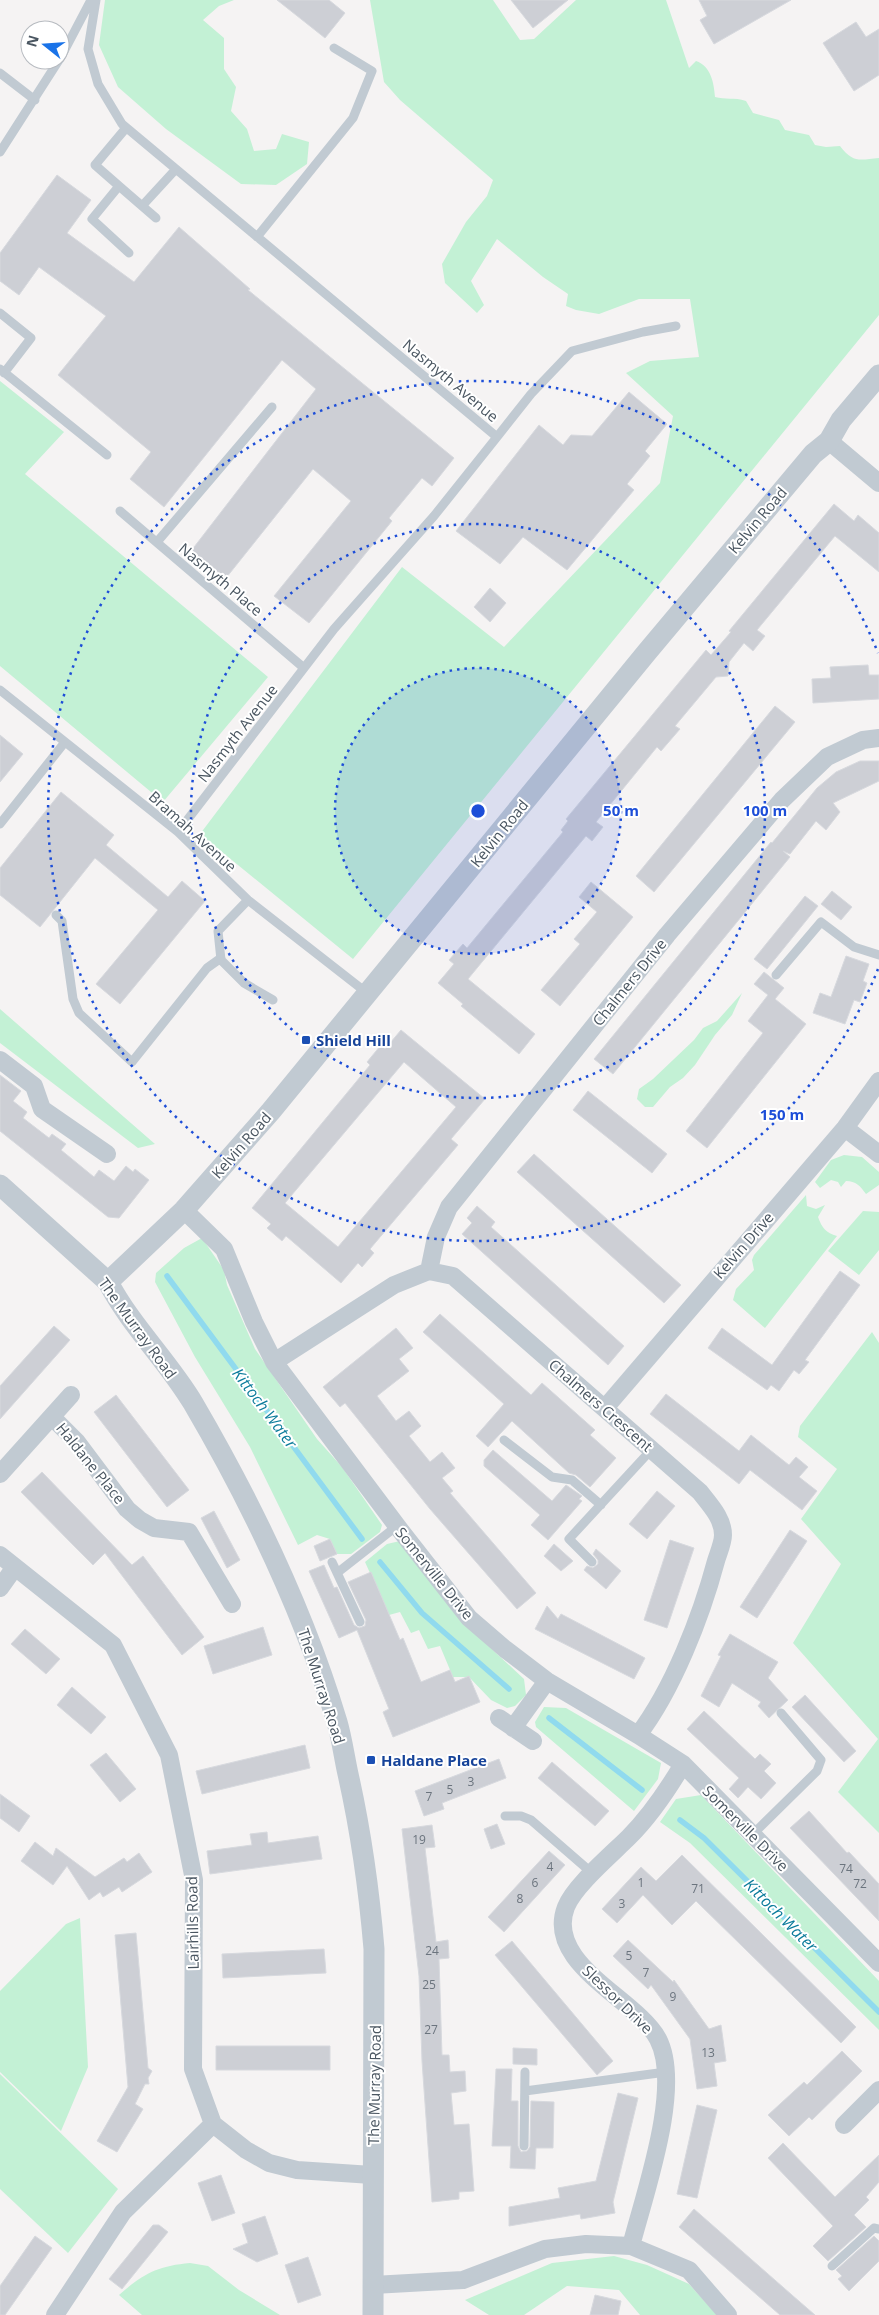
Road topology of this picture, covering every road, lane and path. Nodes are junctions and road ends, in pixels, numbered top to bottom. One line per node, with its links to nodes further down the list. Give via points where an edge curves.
1 (91, 0): 3 (lane)
2 (96, 0): 8 (lane, Nasmyth Avenue, via 88,49 98,84)
3 (70, 39)
4 (334, 48): 14 (lane, via 372,71 357,109)
5 (53, 70): 7 (lane)
6 (0, 72): 7 (lane)
7 (35, 100): 9 (lane)
8 (126, 128): 10 (lane, Nasmyth Avenue); 11 (lane, via 95,166)
9 (0, 152)
10 (176, 169): 12 (lane); 14 (lane, Nasmyth Avenue)
11 (119, 186): 12 (lane); 15 (lane, via 92,219)
12 (142, 206): 13 (lane)
13 (156, 218)
14 (257, 237): 21 (lane, Nasmyth Avenue)
15 (129, 252)
16 (0, 313): 18 (lane, via 30,338)
17 (676, 326): 21 (lane, via 572,351 531,394)
18 (2, 371): 23 (lane)
19 (879, 375): 22 (street, Kelvin Road, via 841,420)
20 (272, 407): 26 (lane)
21 (497, 437): 27 (lane, Nasmyth Avenue)
22 (829, 441): 24 (street); 38 (street, Kelvin Road, via 813,454 719,564)
23 (107, 455)
24 (879, 482)
25 (120, 511): 26 (lane, Nasmyth Place)
26 (157, 542): 27 (lane, Nasmyth Place)
27 (304, 668): 32 (lane, Nasmyth Avenue)
28 (0, 690): 30 (lane, Bramah Avenue)
29 (879, 738): 47 (street, Chalmers Drive, via 863,740 827,757 782,800 667,936 449,1207 436,1237)
30 (65, 742): 31 (lane); 32 (lane, Bramah Avenue)
31 (0, 824)
32 (178, 832): 33 (lane, Bramah Avenue)
33 (248, 900): 36 (lane, via 218,931); 38 (lane, Bramah Avenue)
34 (56, 915): 36 (lane, via 62,921 73,999 79,1013 132,1062 207,968)
35 (879, 955): 37 (lane, via 854,947 821,922)
36 (221, 958): 39 (lane, via 244,983)
37 (776, 975)
38 (367, 993): 46 (street, Kelvin Road)
39 (273, 1000)
40 (0, 1060): 43 (street, via 34,1086 42,1109)
41 (879, 1081): 42 (street, Kelvin Drive)
42 (844, 1128): 44 (street); 51 (street, Kelvin Drive)
43 (107, 1154)
44 (879, 1154)
45 (0, 1185): 48 (street, The Murray Road)
46 (184, 1210): 48 (street, Kelvin Road); 49 (street, Somerville Drive, via 224,1249)
47 (429, 1271): 49 (street, via 394,1285); 51 (street, Chalmers Crescent, via 453,1276)
48 (108, 1282): 84 (street, The Murray Road, via 191,1400 241,1487 287,1585 337,1723 360,1830 370,1896 374,1949)
49 (274, 1362): 57 (street, Somerville Drive)
50 (72, 1396): 52 (street, Haldane Place)
51 (605, 1408): 54 (street, Chalmers Crescent)
52 (52, 1417): 55 (street, Haldane Place); 64 (street, Haldane Place, via 76,1441 127,1509 140,1520 154,1528 189,1532)
53 (504, 1440): 56 (lane, via 552,1477 572,1480)
54 (652, 1449): 56 (lane); 70 (street, Chalmers Crescent, via 700,1492 718,1516 723,1536 710,1584 681,1658 653,1715)
55 (0, 1474)
56 (601, 1505): 60 (lane, via 570,1539)
57 (397, 1526): 62 (lane); 66 (street, Somerville Drive, via 469,1618)
58 (0, 1555): 61 (street, Lairhills Road)
59 (332, 1562): 62 (lane)
60 (592, 1562)
61 (15, 1567): 63 (street); 81 (street, Lairhills Road, via 113,1645 169,1754 194,1880 193,2069)
62 (337, 1573): 65 (lane)
63 (0, 1588)
64 (232, 1604)
65 (360, 1622)
66 (547, 1681): 69 (street); 70 (street, Somerville Drive)
67 (781, 1713): 74 (lane, via 821,1760 817,1771)
68 (499, 1718): 69 (street)
69 (513, 1728): 71 (street)
70 (638, 1735): 72 (street, Somerville Drive)
71 (533, 1741)
72 (683, 1764): 74 (street, Somerville Drive); 75 (street, Slessor Drive, via 659,1803 630,1837)
73 (504, 1816): 75 (lane, via 531,1820)
74 (752, 1835): 76 (street, Somerville Drive)
75 (592, 1873): 78 (street, Slessor Drive, via 566,1906 562,1925 567,1942 594,1977 658,2038)
76 (879, 1963)
77 (525, 2072): 80 (lane)
78 (666, 2072): 80 (lane); 86 (street, Slessor Drive, via 666,2101)
79 (879, 2090): 82 (street)
80 (525, 2091): 83 (lane)
81 (213, 2124): 84 (street, via 269,2163 296,2170); 89 (street, via 123,2212)
82 (844, 2125)
83 (524, 2146)
84 (372, 2175): 88 (street, The Murray Road)
85 (879, 2229): 87 (lane, via 874,2228)
86 (631, 2246): 88 (street, via 586,2244 545,2249 463,2280); 91 (street, via 689,2270)
87 (832, 2266)
88 (373, 2285): 90 (street, The Murray Road)
89 (55, 2315)
90 (373, 2315)
91 (728, 2315)

